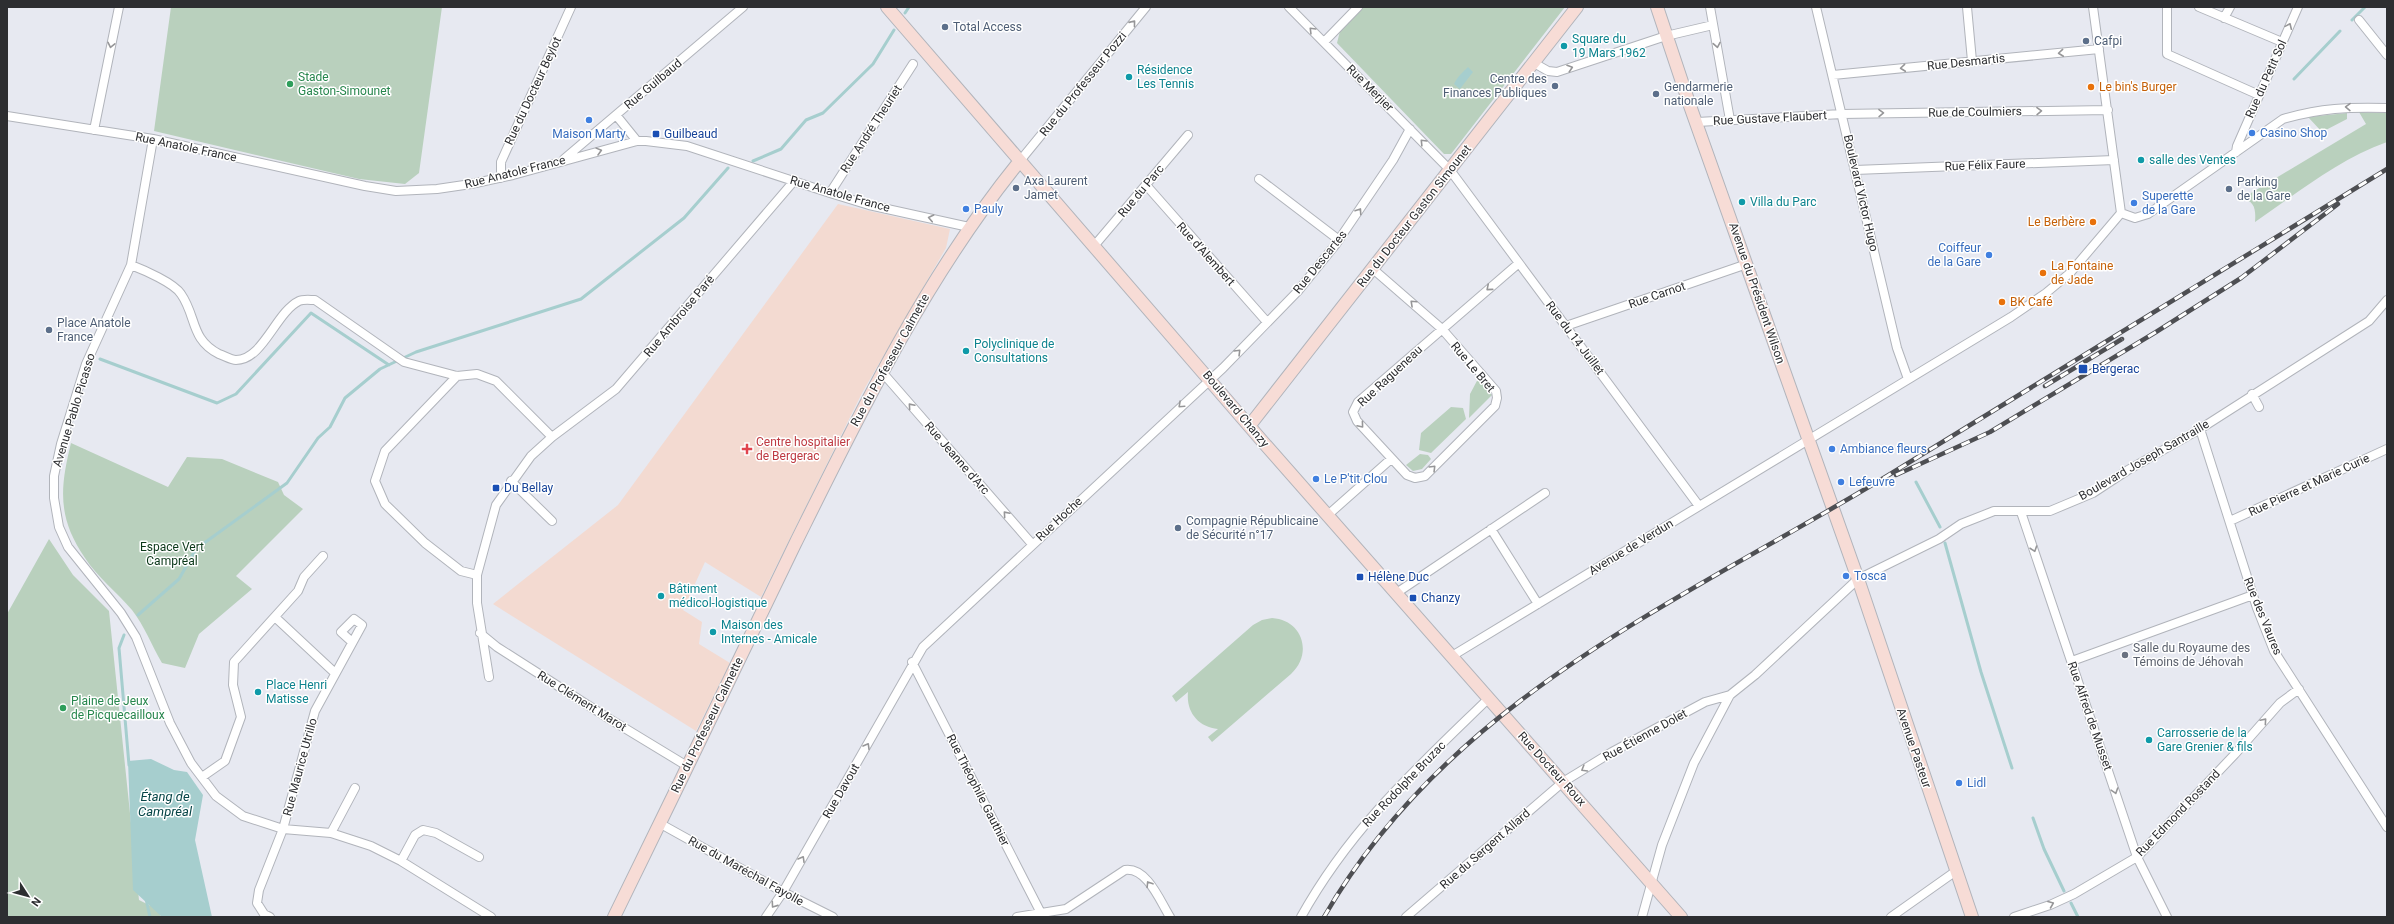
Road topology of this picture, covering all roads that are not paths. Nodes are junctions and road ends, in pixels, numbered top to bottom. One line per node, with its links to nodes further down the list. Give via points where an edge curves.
1 (119, 7): 39 (street, one-way to 39)
2 (571, 7): 49 (street, Rue du Docteur Beylot, via 501,162)
3 (743, 7): 34 (street, Rue Guilbaud)
4 (886, 7): 46 (main road, Boulevard Chanzy)
5 (1146, 7): 46 (street, Rue du Professeur Pozzi, one-way to 5)
6 (1289, 7): 22 (street, Rue Merjier, one-way to 6)
7 (1358, 7): 22 (street)
8 (1577, 7): 27 (main road, Rue du Docteur Gaston Simounet)
9 (1657, 7): 21 (main road, Avenue du Président Wilson)
10 (1710, 7): 20 (street)
11 (1816, 7): 29 (street, Boulevard Victor Hugo)
12 (1967, 7): 26 (street)
13 (2094, 7): 24 (street)
14 (2167, 7): 30 (street, via 2167,54)
15 (2199, 7): 18 (street)
16 (2230, 7): 18 (street)
17 (2298, 7): 23 (street, Rue du Petit Sol, one-way to 17)
18 (2224, 18): 23 (street)
19 (2359, 20): 25 (street)
20 (1713, 25): 21 (street); 36 (street, one-way to 36)
21 (1666, 36): 27 (street, one-way to 21, via 1548,71 1557,72); 37 (main road, Avenue du Président Wilson)
22 (1324, 42): 38 (street, Rue Merjier)
23 (2282, 42): 30 (street, Rue du Petit Sol)
24 (2099, 49): 26 (street, Rue Desmartis, one-way to 26); 32 (street)
25 (2387, 55)
26 (1972, 62): 29 (street, Rue Desmartis, one-way to 29)
27 (1534, 63): 47 (main road, Rue du Docteur Gaston Simounet)
28 (913, 64): 53 (street, Rue André Theuriet)
29 (1833, 76): 33 (street, Boulevard Victor Hugo)
30 (2259, 96): 43 (street, Rue du Petit Sol, via 2236,146)
31 (2387, 108): 43 (street, one-way to 43, via 2340,107 2283,119)
32 (2108, 110): 33 (street, Rue de Coulmiers, one-way to 32); 44 (street)
33 (1842, 114): 36 (street, Rue Gustave Flaubert); 48 (street, Boulevard Victor Hugo)
34 (616, 115): 42 (street); 45 (street, Rue Guilbaud)
35 (7, 116): 39 (street, Rue Anatole France)
36 (1730, 120): 37 (street, Rue Gustave Flaubert)
37 (1697, 122): 59 (main road, Avenue du Président Wilson)
38 (1410, 129): 47 (street, Rue Merjier, one-way to 38); 56 (street, Rue Descartes, one-way to 38)
39 (94, 130): 41 (street, Rue Anatole France)
40 (1188, 135): 52 (street, Rue du Parc)
41 (153, 139): 49 (street, Rue Anatole France, via 396,191 437,189); 60 (street, Avenue Pablo Picasso)
42 (637, 141): 45 (street, Rue Anatole France, one-way to 42); 51 (street, Rue Anatole France, via 686,146)
43 (2236, 152): 54 (street, via 2148,214 2135,218)
44 (2114, 160): 48 (street, Rue Félix Faure); 54 (street)
45 (562, 161): 49 (street, Rue Anatole France)
46 (1019, 162): 55 (main road, Rue du Professeur Calmette); 57 (main road, Boulevard Chanzy)
47 (1450, 170): 58 (street, Rue du 14 Juillet); 61 (main road, Rue du Docteur Gaston Simounet)
48 (1855, 170): 69 (street, Boulevard Victor Hugo, via 1897,348)
49 (501, 178)
50 (1259, 179): 56 (street)
51 (794, 181): 53 (street, Rue Anatole France); 74 (street, Rue Ambroise Paré, via 616,389)
52 (1146, 185): 57 (street, Rue du Parc); 63 (street, Rue d'Alembert)
53 (830, 193): 55 (street, Rue Anatole France, one-way to 53)
54 (2121, 213): 69 (street, Avenue de Verdun, via 2070,273 2046,293)
55 (969, 227): 66 (main road, Rue du Professeur Calmette, via 913,315)
56 (1339, 240): 63 (street, Rue Descartes, via 1316,271)
57 (1094, 246): 68 (main road, Boulevard Chanzy)
58 (1518, 262): 64 (street, Rue du 14 Juillet); 65 (street, Rue Ragueneau, one-way to 65)
59 (1747, 264): 64 (street, Rue Carnot); 75 (main road, Avenue du Président Wilson)
60 (131, 265): 67 (street, via 176,288 182,294 198,336 205,345 233,360 244,360 254,353 290,309 300,301 315,300 404,362); 105 (street, Avenue Pablo Picasso, via 86,364 61,444 54,476 54,498 59,527 68,547 121,613 136,637 170,722)
61 (1373, 269): 65 (street, Rue Le Bret, one-way to 61); 72 (main road, Rue du Docteur Gaston Simounet)
62 (2387, 300): 70 (street, Boulevard Joseph Santraille, via 2369,322)
63 (1267, 322): 68 (street, Rue Descartes, one-way to 63)
64 (1566, 326): 80 (street, Rue du 14 Juillet)
65 (1442, 329): 77 (street, Rue Ragueneau, one-way to 77, via 1358,402 1353,412 1357,421); 77 (street, Rue Le Bret, one-way to 65, via 1406,475 1415,478 1425,476 1495,406 1496,391)
66 (882, 372): 86 (street, Rue Jeanne d'Arc, one-way to 66); 104 (main road, Rue du Professeur Calmette, via 829,474)
67 (457, 376): 74 (street, via 477,374 496,381); 88 (street, via 385,451 375,481 386,504 425,543 461,571)
68 (1210, 378): 72 (main road, Boulevard Chanzy); 86 (street, Rue Hoche, one-way to 86)
69 (1908, 379): 75 (street, Avenue de Verdun)
70 (2252, 394): 71 (street); 73 (street, Boulevard Joseph Santraille)
71 (2259, 407)
72 (1250, 425): 82 (main road, Boulevard Chanzy)
73 (2200, 429): 81 (street, Boulevard Joseph Santraille, via 2093,493 2050,511); 84 (street, Rue des Vaures)
74 (552, 437): 78 (street, Rue Ambroise Paré, via 531,456)
75 (1809, 439): 80 (street, Avenue de Verdun); 89 (main road, Avenue du Président Wilson)
76 (2387, 449): 84 (street, Rue Pierre et Marie Curie)
77 (1391, 459): 82 (street)
78 (511, 481): 83 (street); 88 (street, Rue Ambroise Paré, via 496,505)
79 (1545, 493): 85 (street)
80 (1699, 506): 92 (street, Avenue de Verdun)
81 (2022, 512): 89 (street, Boulevard Joseph Santraille, via 1994,511 1961,524 1939,539); 97 (street, Rue Alfred de Musset, one-way to 97)
82 (1329, 514): 90 (main road, Boulevard Chanzy)
83 (552, 521)
84 (2230, 521): 91 (street, Rue des Vaures)
85 (1491, 529): 90 (street); 92 (street)
86 (1032, 544): 98 (street, Rue Hoche, via 922,647)
87 (323, 556): 93 (street, via 304,577 298,591)
88 (477, 575): 94 (street, Rue Ambroise Paré)
89 (1858, 579): 102 (street, Boulevard Joseph Santraille); 115 (main road, Avenue Pasteur)
90 (1398, 592): 96 (main road, Boulevard Chanzy)
91 (2253, 595): 97 (street); 101 (street, Rue des Vaures, via 2274,651)
92 (1538, 604): 96 (street, Avenue de Verdun)
93 (276, 618): 99 (street); 105 (street, via 234,662 233,685 241,717 225,761)
94 (480, 633): 100 (street, Rue Ambroise Paré); 104 (street, Rue Clément Marot, via 497,647)
95 (352, 642): 99 (street, Rue Maurice Utrillo)
96 (1452, 656): 103 (main road, Rue Docteur Roux)
97 (2072, 661): 113 (street, Rue Alfred de Musset, one-way to 113)
98 (912, 662): 117 (street, Rue Davout, one-way to 98); 119 (street, Rue Théophile Gauthier)
99 (335, 673): 110 (street, Rue Maurice Utrillo, via 315,711)
100 (489, 677)
101 (2299, 689): 109 (street, Rue des Vaures); 113 (street, Rue Edmond Rostand, one-way to 101, via 2225,766 2280,703)
102 (1730, 695): 106 (street, Rue Étienne Dolet, one-way to 106, via 1705,702 1612,752); 116 (street, via 1694,764 1662,845)
103 (1490, 698): 106 (main road, Rue Docteur Roux); 127 (street, Rue Rodolphe Bruzac, via 1405,779 1370,817 1339,856)
104 (687, 766): 108 (main road, Rue du Professeur Calmette)
105 (202, 777): 110 (street, Avenue Pablo Picasso, via 216,796 243,816)
106 (1563, 782): 116 (main road, Rue Docteur Roux); 128 (street, Rue du Sergent Allard)
107 (355, 788): 111 (street)
108 (659, 823): 117 (street, Rue du Maréchal Fayolle); 122 (main road, Rue du Professeur Calmette)
109 (2387, 827)
110 (283, 829): 111 (street, Avenue Pablo Picasso); 120 (street, Rue Maurice Utrillo, via 259,890 257,903 264,914)
111 (331, 834): 114 (street, Avenue Pablo Picasso, via 371,846)
112 (479, 857): 114 (street, via 436,833 423,830 415,835)
113 (2137, 857): 133 (street, Rue Edmond Rostand, one-way to 113, via 2074,894); 134 (street, Rue Alfred de Musset)
114 (401, 861): 118 (street, Avenue Pablo Picasso)
115 (1956, 871): 131 (street); 132 (main road, Avenue Pasteur)
116 (1651, 882): 129 (street); 130 (main road, Rue Docteur Roux)
117 (783, 892): 123 (street, Rue Davout, one-way to 123); 124 (street, Rue du Maréchal Fayolle)
118 (479, 914): 121 (street, Avenue Pablo Picasso)
119 (1042, 915): 125 (street); 126 (street, one-way to 119, via 1146,878 1131,869 1125,870 1066,909)
120 (270, 917)
121 (491, 917)
122 (614, 917)
123 (766, 917)
124 (833, 917)
125 (1017, 917)
126 (1170, 917)
127 (1300, 917)
128 (1406, 917)
129 (1642, 917)
130 (1681, 917)
131 (1890, 917)
132 (1972, 917)
133 (2014, 917)
134 (2167, 917)

